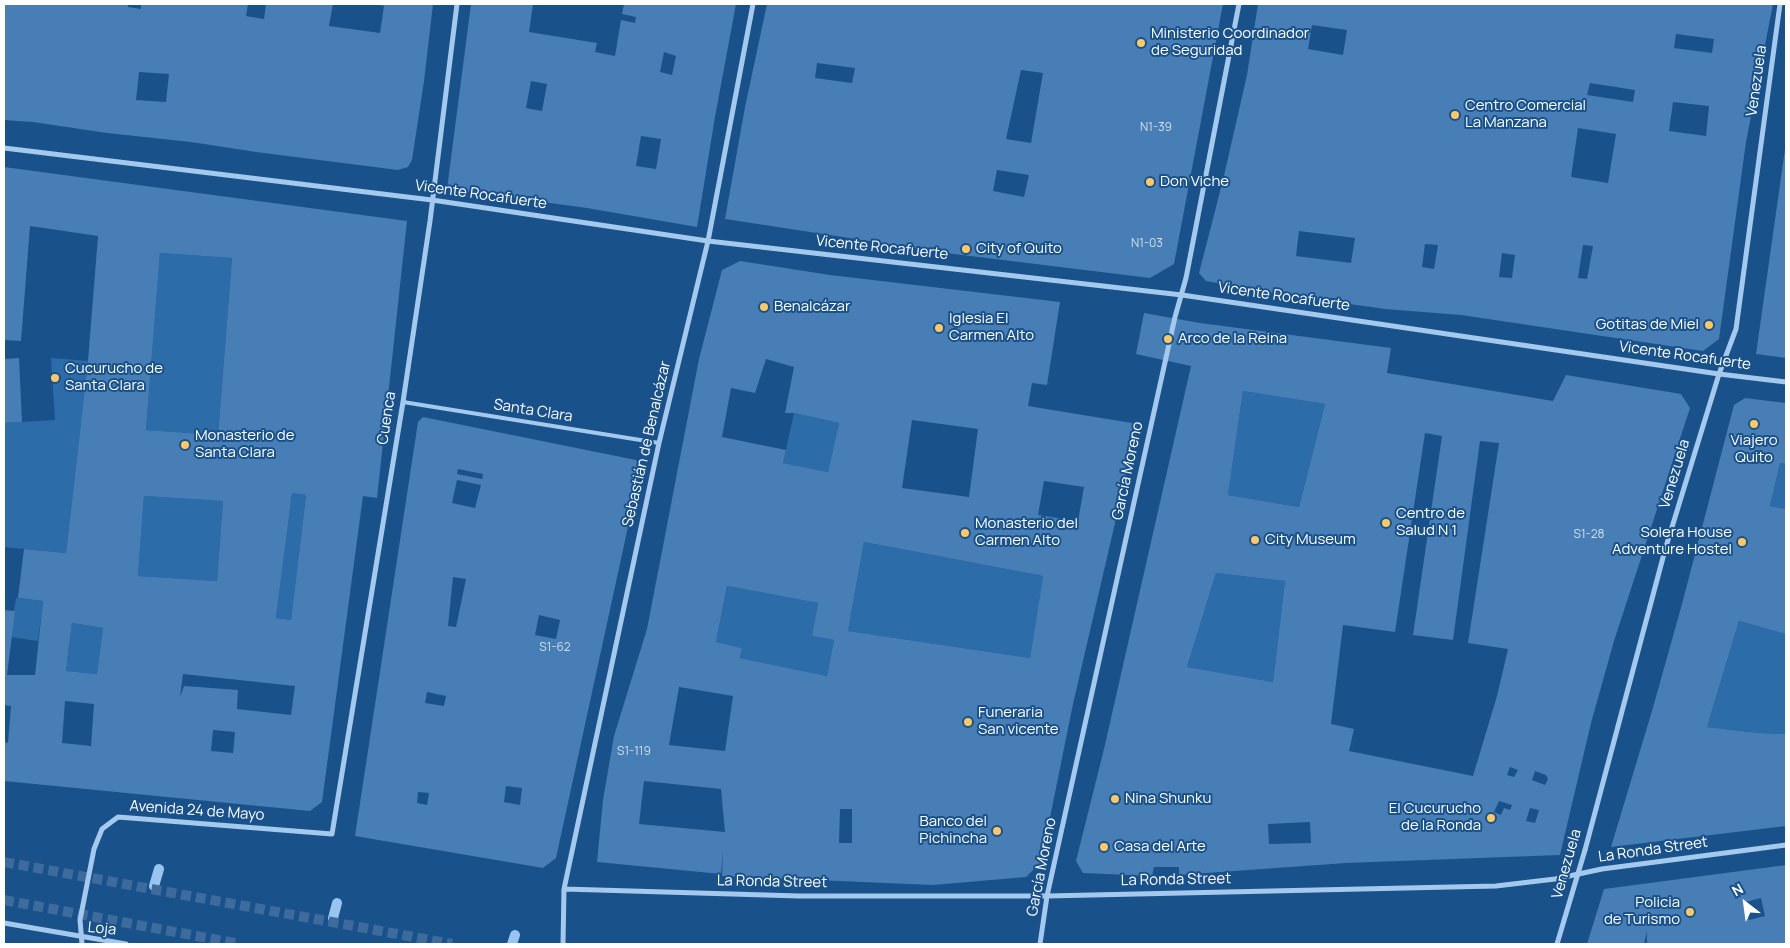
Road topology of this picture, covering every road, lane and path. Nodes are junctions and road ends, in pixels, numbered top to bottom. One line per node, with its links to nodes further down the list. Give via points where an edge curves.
1 (457, 4): 6 (street, Cuenca)
2 (753, 4): 7 (street, Sebastián de Benalcázar)
3 (1239, 4): 8 (street, García Moreno)
4 (1780, 4): 9 (street, Venezuela, via 1736,329)
5 (4, 148): 6 (street, Vicente Rocafuerte)
6 (432, 200): 7 (street, Vicente Rocafuerte); 11 (street, Cuenca)
7 (708, 242): 8 (street, Vicente Rocafuerte); 12 (street, Sebastián de Benalcázar)
8 (1182, 295): 9 (street, Vicente Rocafuerte); 16 (street, García Moreno)
9 (1719, 374): 10 (street, Vicente Rocafuerte); 23 (street, Venezuela, bridge, via 1665,550 1585,850)
10 (1786, 382)
11 (403, 402): 12 (lane, Santa Clara); 13 (street, Cuenca)
12 (659, 443): 15 (street, Sebastián de Benalcázar)
13 (332, 834): 18 (street, Avenida 24 de Mayo, via 118,817 102,829 94,849 80,920)
14 (1786, 845): 16 (street, La Ronda Street, via 1496,886)
15 (564, 889): 16 (street, La Ronda Street, via 799,896); 21 (street, Sebastián de Benalcázar)
16 (1047, 896): 22 (street, García Moreno)
17 (4, 923): 18 (street)
18 (81, 936): 19 (street, Loja); 20 (street, Loja)
19 (82, 944)
20 (126, 944)
21 (563, 944)
22 (1040, 944)
23 (1556, 944)

